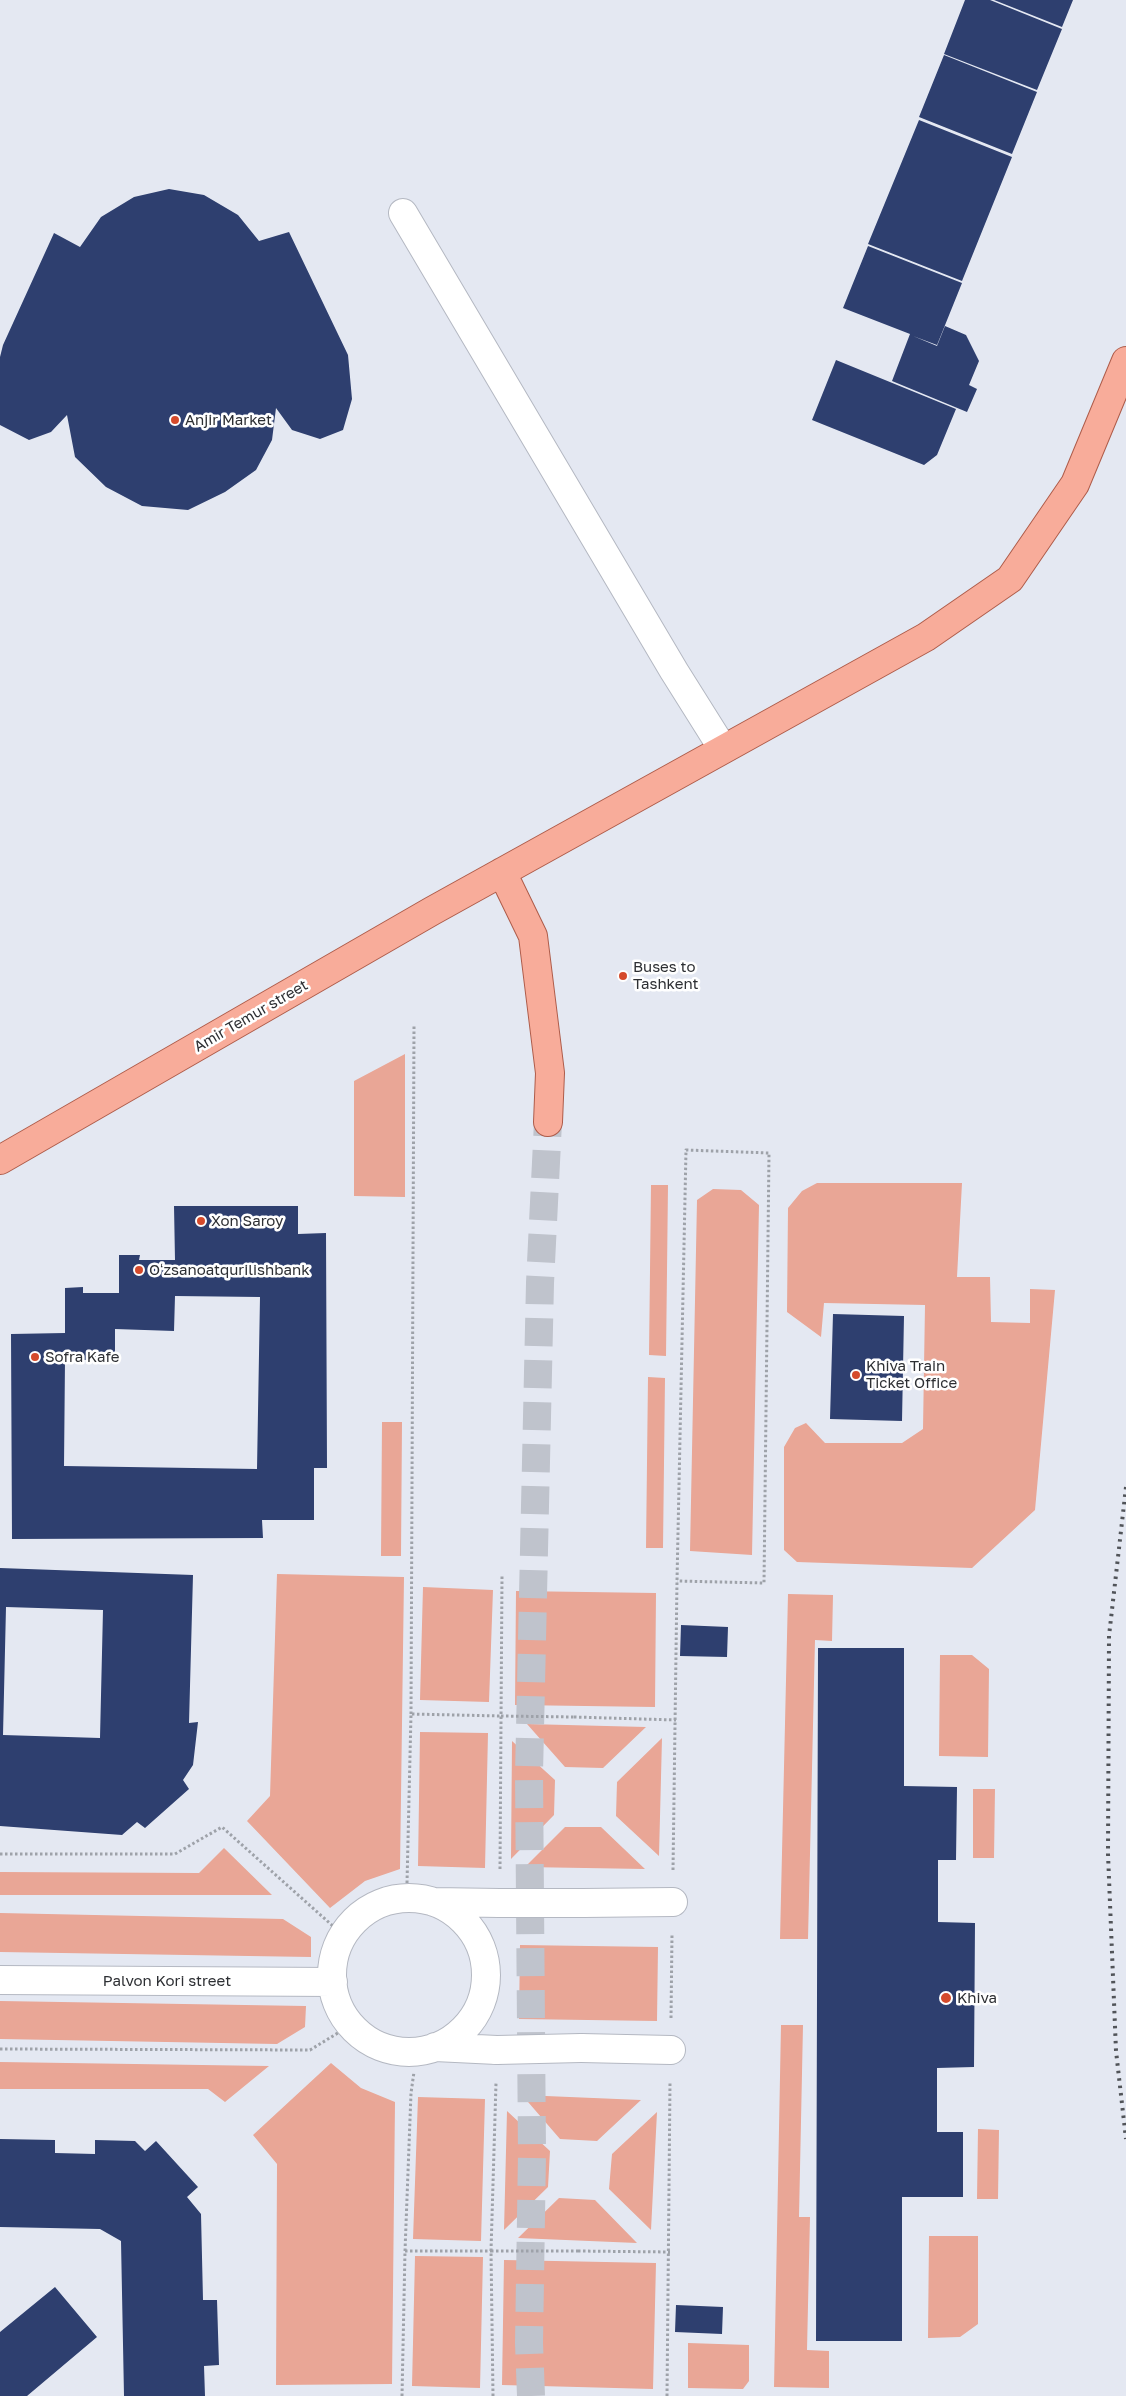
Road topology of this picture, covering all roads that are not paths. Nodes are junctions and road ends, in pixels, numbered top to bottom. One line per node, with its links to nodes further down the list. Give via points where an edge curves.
1 (403, 213): 3 (street)
2 (1126, 362): 3 (main road, Amir Temur street, via 1075,484 1010,579 926,637)
3 (723, 749): 4 (main road, Amir Temur street)
4 (502, 872): 5 (main road, via 533,936 550,1073); 6 (main road, Amir Temur street)
5 (548, 1122)
6 (0, 1160)
7 (420, 1900): 8 (street, bridge); 10 (street, via 393,1899 354,1921 336,1951); 11 (street, via 454,1912 472,1929 482,1950 486,1974 483,1998 472,2019 456,2036)
8 (673, 1902)
9 (0, 1980): 10 (street, Palvon Kori street)
10 (333, 1982): 11 (street, via 338,2004 351,2025 369,2040 392,2050)
11 (426, 2049): 12 (street, bridge)
12 (671, 2050)

